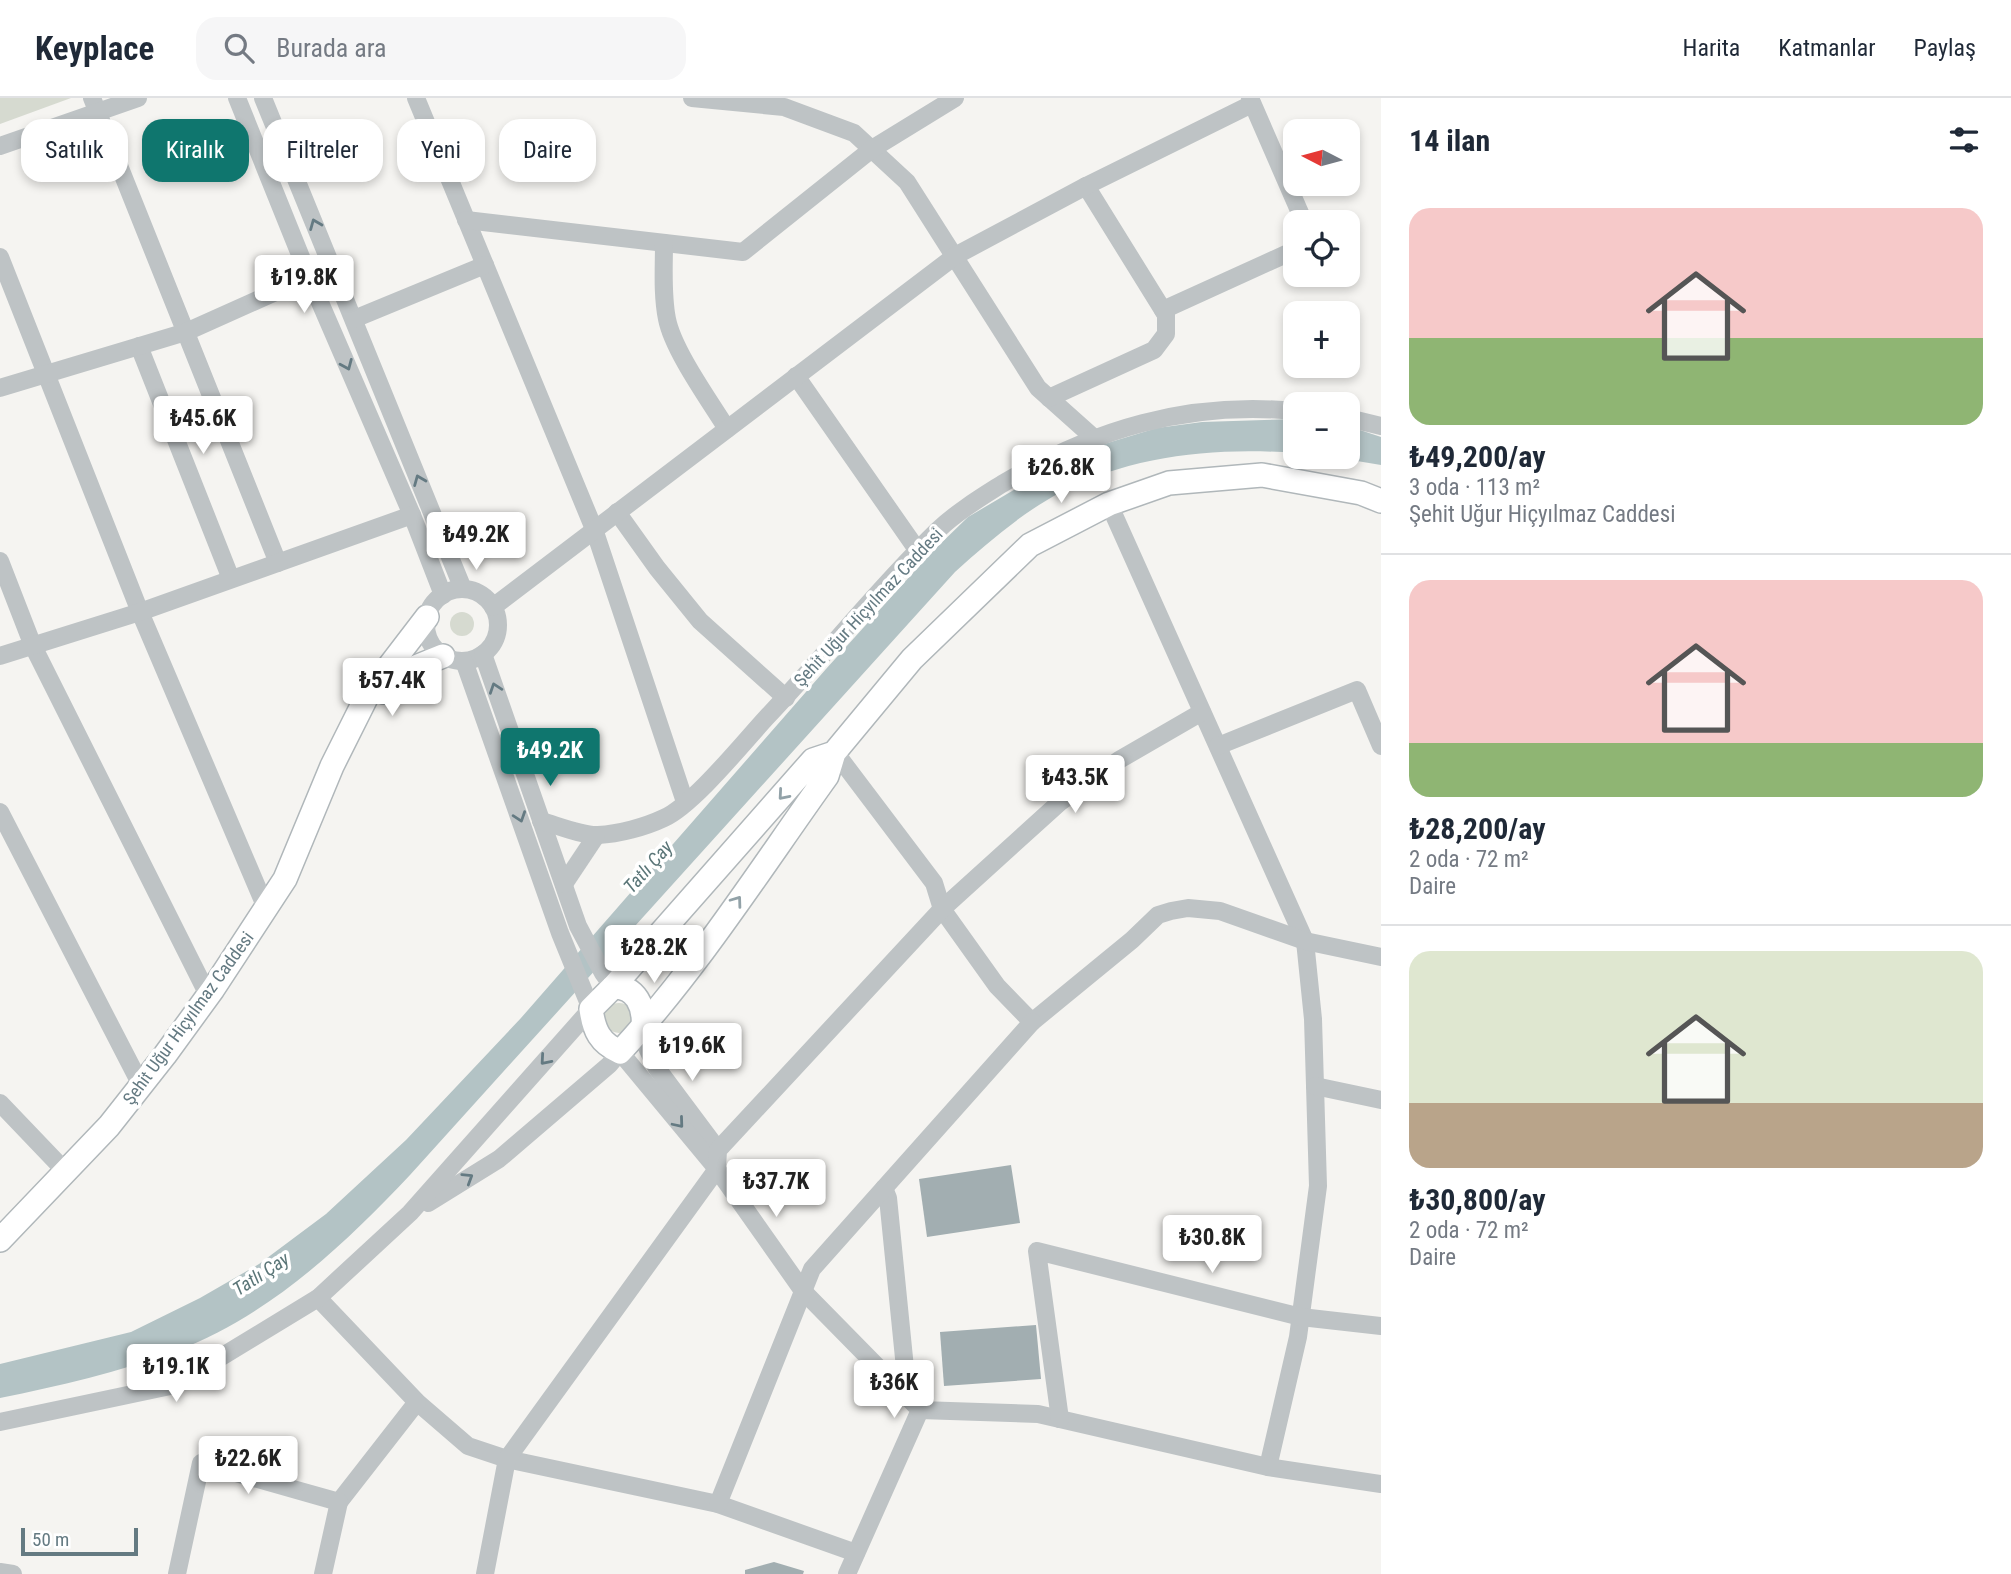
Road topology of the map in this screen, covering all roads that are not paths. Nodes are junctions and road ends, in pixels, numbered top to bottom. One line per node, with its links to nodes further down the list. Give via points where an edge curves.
1 (138, 98): 8 (street)
2 (237, 98): 19 (street)
3 (263, 98): 21 (street, one-way to 3)
4 (416, 98): 13 (street)
5 (692, 98): 10 (street, via 784,107 854,132)
6 (954, 98): 10 (street)
7 (1251, 101): 11 (street); 12 (street)
8 (95, 105): 9 (street); 22 (street)
9 (0, 146)
10 (872, 149): 14 (street, via 743,252); 16 (street, via 906,182)
11 (1086, 186): 16 (street); 20 (street)
12 (1299, 210)
13 (466, 220): 14 (street); 18 (street)
14 (664, 243): 31 (street, via 664,306 673,340)
15 (1283, 255): 20 (street)
16 (955, 256): 25 (street); 27 (street, via 1038,388)
17 (0, 257): 24 (street)
18 (485, 265): 21 (street); 37 (street)
19 (309, 277): 22 (street); 36 (street, one-way to 36)
20 (1163, 310): 27 (street, via 1166,334 1154,350)
21 (354, 318): 42 (street, one-way to 21)
22 (186, 332): 23 (street); 40 (street)
23 (139, 346): 24 (street); 41 (street)
24 (46, 374): 26 (street); 45 (street)
25 (796, 376): 31 (street); 38 (street)
26 (0, 388)
27 (1049, 398): 32 (street)
28 (1283, 410): 32 (street, Şehit Uğur Hiçyılmaz Caddesi, via 1194,411)
29 (1360, 421): 30 (street)
30 (1381, 426)
31 (727, 429): 35 (street)
32 (1094, 438): 38 (street, Şehit Uğur Hiçyılmaz Caddesi, via 978,499 938,529)
33 (1381, 501): 34 (street, via 1262,475 1170,483)
34 (1109, 504): 52 (street); 55 (street, via 1030,545 912,659)
35 (617, 512): 37 (street); 51 (street, via 701,621)
36 (412, 515): 40 (street); 43 (street)
37 (594, 529): 44 (street); 57 (street)
38 (918, 551): 51 (street, Şehit Uğur Hiçyılmaz Caddesi)
39 (0, 561): 47 (street)
40 (278, 562): 41 (street)
41 (231, 579): 45 (street)
42 (463, 589): 43 (street); 44 (street, via 475,591)
43 (443, 594): 46 (street)
44 (493, 607): 48 (street, via 498,631)
45 (140, 612): 47 (street); 62 (street)
46 (427, 617): 50 (street, via 429,639); 56 (street, via 368,694)
47 (33, 646): 49 (street); 67 (street)
48 (483, 654): 50 (street); 59 (street, one-way to 48)
49 (0, 656)
50 (453, 658): 56 (street, via 406,671 382,694); 68 (street, one-way to 68)
51 (786, 698): 57 (street, Şehit Uğur Hiçyılmaz Caddesi)
52 (1202, 712): 53 (street); 63 (street, via 1119,760 1059,803)
53 (1218, 746): 54 (street, via 1357,690); 64 (street)
54 (1381, 746)
55 (835, 752): 63 (street, via 934,883); 66 (street, one-way to 66, via 813,760); 70 (street, one-way to 55, via 827,776)
56 (332, 766): 62 (street, Şehit Uğur Hiçyılmaz Caddesi, via 285,879)
57 (685, 802): 60 (street, Şehit Uğur Hiçyılmaz Caddesi, via 655,822)
58 (0, 812): 72 (street)
59 (541, 821): 60 (street); 61 (street)
60 (596, 836): 61 (street)
61 (564, 884): 66 (street, via 584,937)
62 (266, 908): 67 (street, Şehit Uğur Hiçyılmaz Caddesi)
63 (942, 909): 69 (street, via 997,986); 76 (street)
64 (1306, 942): 65 (street); 69 (street, via 1220,911 1171,911 1158,915); 73 (street)
65 (1381, 957)
66 (609, 982): 68 (street); 70 (street, via 634,994 641,1006)
67 (208, 995): 72 (street, Şehit Uğur Hiçyılmaz Caddesi)
68 (589, 1003): 71 (street, via 597,1034); 80 (street, one-way to 80)
69 (1032, 1022): 79 (street)
70 (643, 1028): 71 (street); 76 (street, via 656,1068)
71 (620, 1052): 77 (street, one-way to 77); 80 (street, one-way to 71, via 499,1159)
72 (141, 1085): 78 (street, Şehit Uğur Hiçyılmaz Caddesi)
73 (1315, 1086): 74 (street); 84 (street, via 1318,1186)
74 (1381, 1100)
75 (0, 1103): 78 (street)
76 (718, 1150): 77 (street)
77 (717, 1169): 82 (street); 90 (street)
78 (66, 1172): 81 (street, Şehit Uğur Hiçyılmaz Caddesi)
79 (884, 1188): 82 (street, via 812,1269); 87 (street)
80 (410, 1213): 83 (street)
81 (0, 1240)
82 (803, 1291): 87 (street); 94 (street)
83 (318, 1298): 86 (street); 89 (street, via 175,1385)
84 (1301, 1317): 85 (street); 88 (street, via 1037,1251); 91 (street)
85 (1381, 1326)
86 (417, 1402): 90 (street, via 468,1446); 93 (street)
87 (914, 1404): 88 (street); 95 (street)
88 (1060, 1419): 91 (street)
89 (0, 1422)
90 (507, 1459): 94 (street); 100 (street)
91 (1268, 1467): 92 (street)
92 (1381, 1484)
93 (339, 1502): 98 (street, via 201,1463); 99 (street)
94 (718, 1504): 95 (street)
95 (856, 1553): 101 (street)
96 (0, 1572): 97 (street)
97 (13, 1574)
98 (177, 1574)
99 (323, 1574)
100 (485, 1574)
101 (847, 1574)

